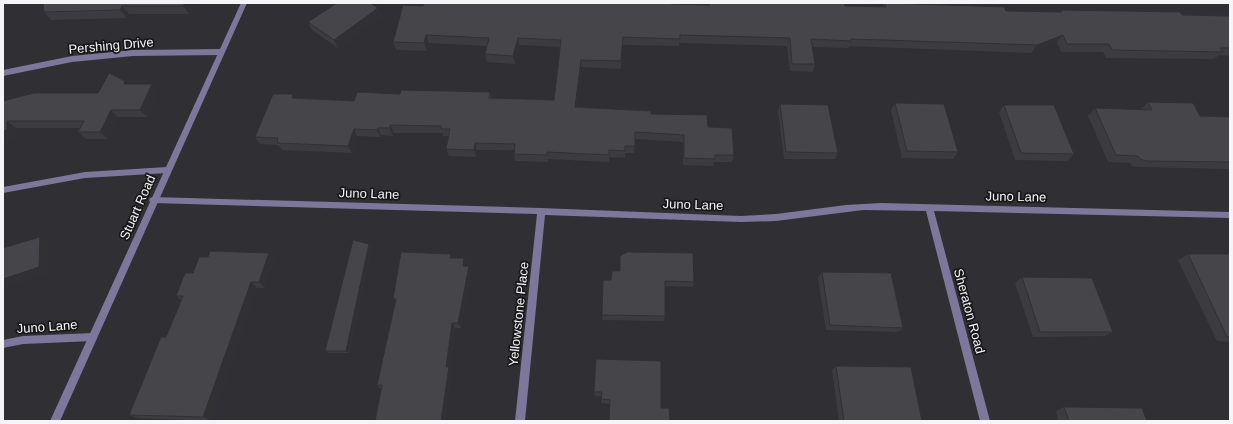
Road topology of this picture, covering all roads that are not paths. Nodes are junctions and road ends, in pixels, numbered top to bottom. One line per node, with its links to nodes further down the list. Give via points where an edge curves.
1 (244, 3): 2 (street, Stuart Road)
2 (221, 52): 3 (street, Pershing Drive, via 133,54 72,59); 4 (street, Stuart Road)
3 (3, 74)
4 (167, 170): 5 (street, via 85,175); 6 (street, Stuart Road)
5 (3, 190)
6 (154, 200): 8 (street, Juno Lane); 10 (street, Stuart Road)
7 (929, 207): 8 (street, Juno Lane, via 858,206 766,219); 9 (street, Juno Lane); 14 (street, Sheraton Road)
8 (542, 211): 13 (street, Yellowstone Place)
9 (1230, 215)
10 (93, 336): 11 (street, Juno Lane, via 23,340); 12 (street, Stuart Road)
11 (3, 344)
12 (55, 421)
13 (520, 421)
14 (985, 421)

